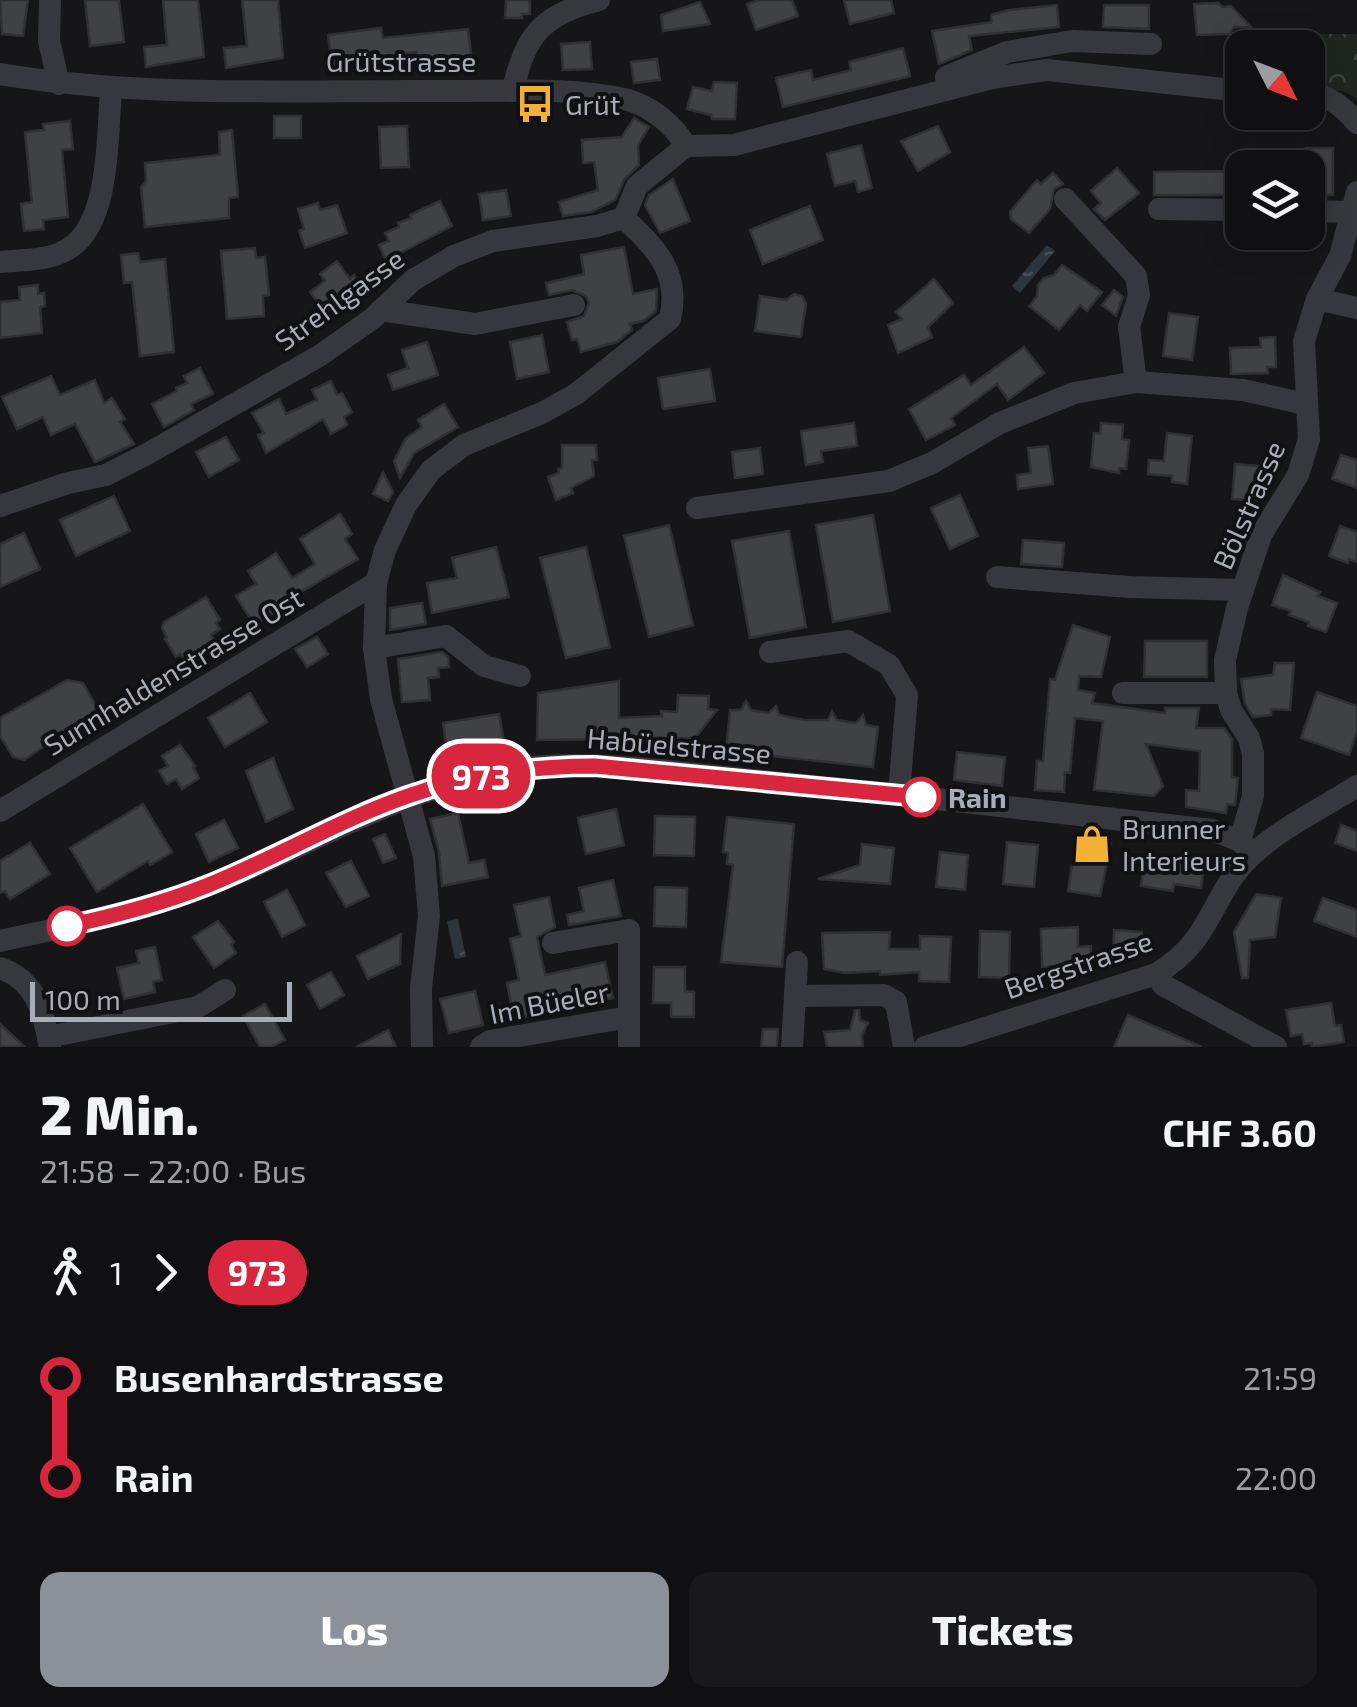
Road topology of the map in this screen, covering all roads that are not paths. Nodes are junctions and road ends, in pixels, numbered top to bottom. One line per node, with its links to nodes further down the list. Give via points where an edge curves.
1 (50, 0): 6 (street, via 49,41)
2 (599, 0): 3 (street)
3 (546, 10): 10 (street)
4 (1151, 44): 9 (street, via 1072,42 1006,52 946,77)
5 (0, 74): 6 (street, Grütstrasse)
6 (59, 84): 8 (street, Grütstrasse)
7 (1225, 88): 9 (street, via 1047,70)
8 (111, 90): 10 (street, Grütstrasse); 20 (street, via 92,224 67,250)
9 (951, 90): 13 (street, via 734,144)
10 (513, 91): 13 (street, Grütstrasse, via 626,100 652,111)
11 (1325, 97): 12 (street)
12 (1357, 123)
13 (686, 146): 19 (street, via 637,186)
14 (1064, 199): 25 (street, via 1136,276 1139,295 1129,327)
15 (1356, 202): 16 (street); 21 (street, Bölstrasse, via 1340,256)
16 (1325, 208)
17 (1159, 209): 18 (street)
18 (1225, 210)
19 (624, 218): 24 (street, Strehlgasse, via 494,241 454,256 413,280); 30 (street, via 674,283 670,319 576,394 464,446 431,470 406,504)
20 (0, 262)
21 (1317, 299): 23 (street); 26 (street, Bölstrasse, via 1304,341)
22 (574, 305): 24 (street, via 475,324)
23 (1357, 308)
24 (381, 310): 27 (street, Strehlgasse, via 319,356 106,474)
25 (1136, 382): 26 (street, via 1243,390); 28 (street, via 1074,393 889,480)
26 (1305, 404): 31 (street, Bölstrasse, via 1309,439 1298,475 1261,535)
27 (0, 506)
28 (696, 508)
29 (997, 577): 31 (street)
30 (376, 583): 32 (street); 40 (street, Sunnhaldenstrasse Ost)
31 (1243, 590): 36 (street, Bölstrasse, via 1225,660)
32 (374, 648): 34 (street, via 446,636 484,666); 39 (street)
33 (770, 652): 38 (street, via 848,641 889,666 907,694)
34 (520, 676)
35 (1123, 693): 36 (street)
36 (1226, 693): 41 (street, via 1253,754)
37 (1357, 786): 41 (street, Bergstrasse)
38 (899, 794): 39 (street, Habüelstrasse, via 551,766 493,772); 41 (street, Habüelstrasse, via 1212,830)
39 (408, 796): 42 (street, Habüelstrasse, via 204,887 120,915); 51 (street, via 430,916)
40 (0, 811)
41 (1246, 848): 46 (street, Bergstrasse, via 1199,939)
42 (0, 940)
43 (553, 943): 49 (street, Im Büeler, via 629,930)
44 (797, 962): 48 (street)
45 (0, 968): 50 (street, via 30,986)
46 (1156, 974): 56 (street, Bergstrasse); 57 (street, via 1163,985)
47 (225, 990): 50 (street, via 198,1007)
48 (795, 996): 54 (street); 55 (street, via 884,995 896,1002)
49 (630, 1018): 52 (street, Im Büeler); 53 (street, Im Büeler)
50 (49, 1042)
51 (422, 1047)
52 (481, 1047)
53 (629, 1047)
54 (792, 1047)
55 (904, 1047)
56 (925, 1047)
57 (1276, 1047)

